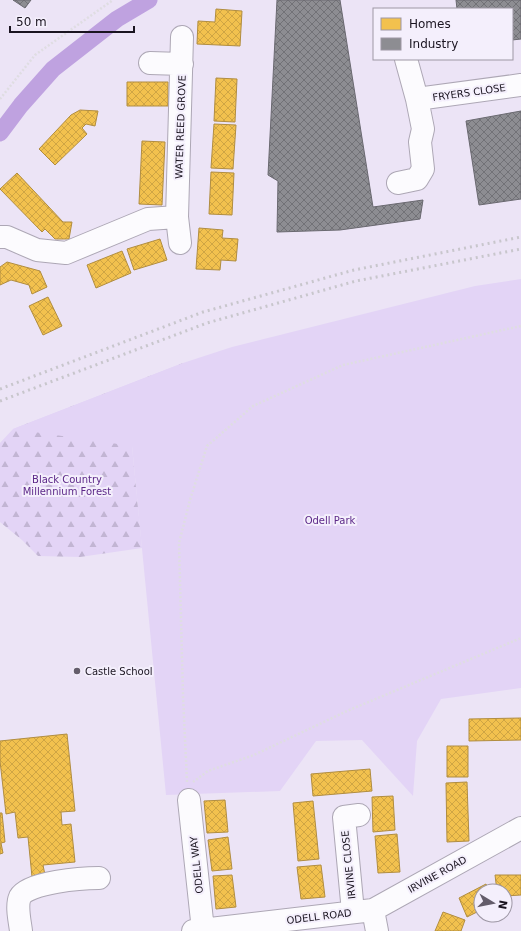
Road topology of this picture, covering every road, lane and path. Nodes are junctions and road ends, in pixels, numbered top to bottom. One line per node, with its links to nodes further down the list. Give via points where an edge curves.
1 (113, 0): 7 (path, via 35,55)
2 (182, 37): 5 (street, WATER REED GROVE)
3 (406, 60): 8 (street)
4 (150, 63): 5 (street)
5 (182, 64): 10 (street, WATER REED GROVE)
6 (521, 85): 8 (street, FRYERS CLOSE)
7 (0, 99)
8 (417, 99): 9 (street, via 423,129 420,142 423,169 417,178)
9 (398, 183)
10 (177, 217): 11 (street, via 148,219 66,252 37,250 7,237); 12 (street, WATER REED GROVE)
11 (0, 237)
12 (180, 243)
13 (521, 326): 15 (path, via 343,365 253,406 207,446 179,543 183,696)
14 (521, 638): 15 (path, via 347,711 254,755 208,771)
15 (189, 790): 20 (street, ODELL WAY)
16 (343, 817): 19 (street, IRVINE CLOSE)
17 (521, 828): 19 (street, IRVINE ROAD)
18 (99, 878): 21 (street, via 74,879 30,889 19,901)
19 (363, 911): 20 (street, ODELL ROAD); 22 (street)
20 (198, 930)
21 (21, 931)
22 (377, 931)

